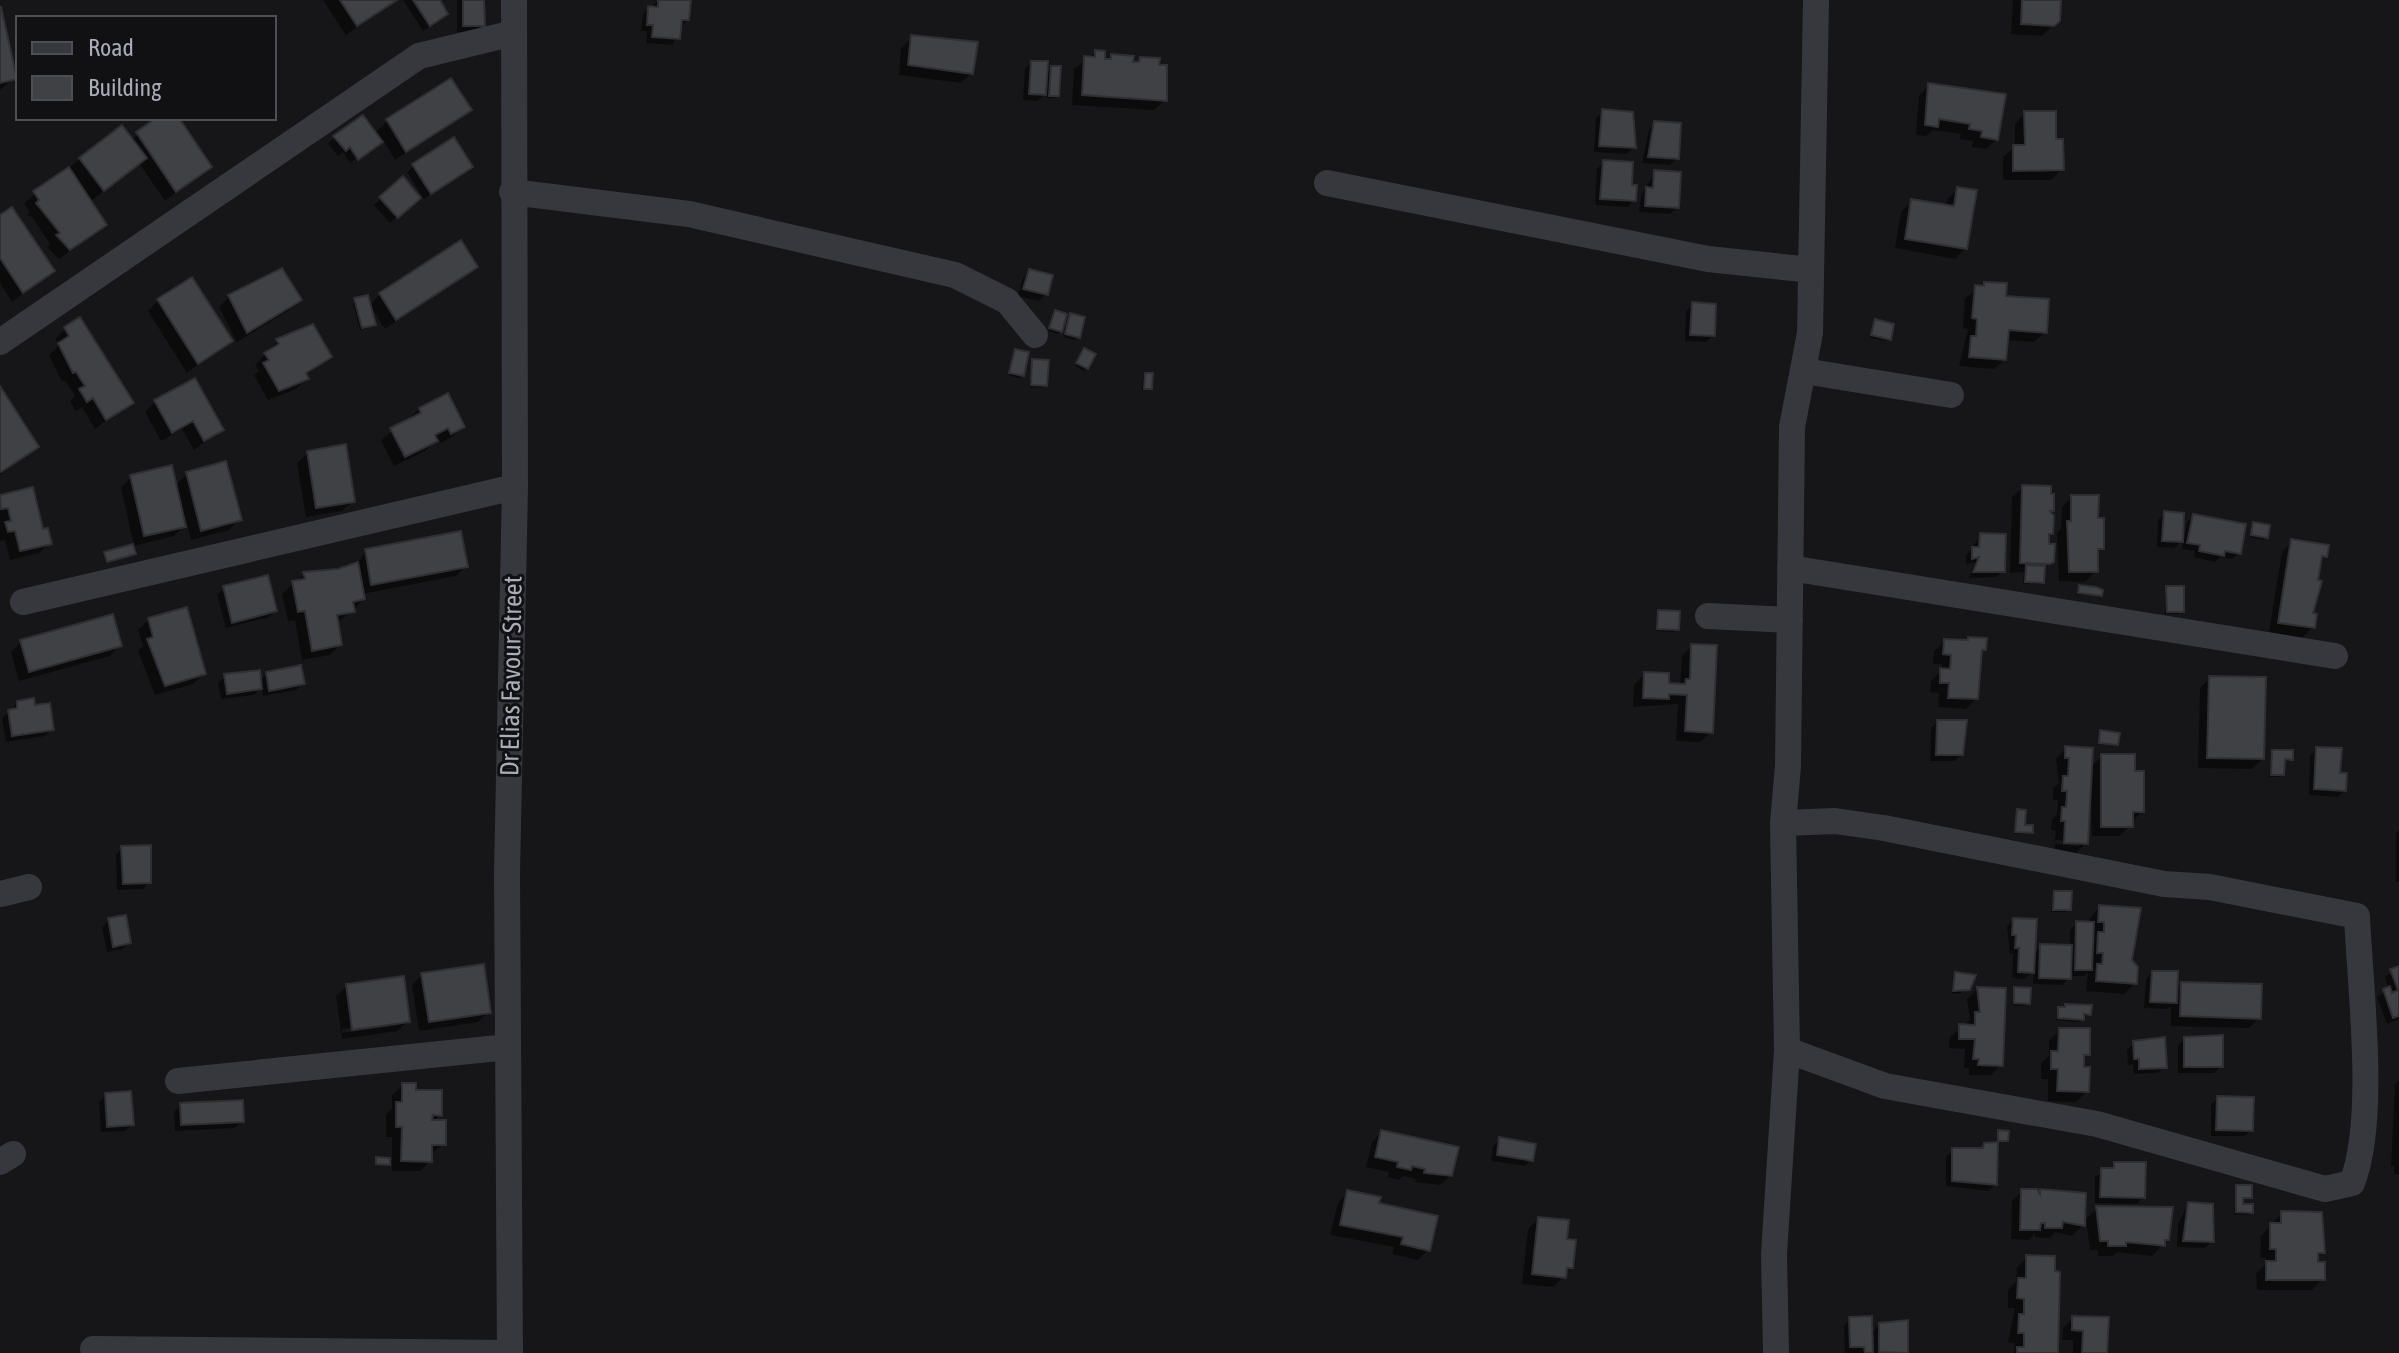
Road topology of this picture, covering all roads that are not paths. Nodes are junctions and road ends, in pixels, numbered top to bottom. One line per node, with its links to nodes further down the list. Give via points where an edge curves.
1 (514, 0): 3 (street, Dr Elias Favour Street)
2 (1816, 0): 6 (street)
3 (514, 33): 5 (street, Dr Elias Favour Street); 8 (street, via 419,56)
4 (1327, 183): 6 (street, via 1708,259)
5 (512, 192): 7 (street, via 689,214 955,275 1007,301); 11 (street, Dr Elias Favour Street)
6 (1811, 270): 9 (street)
7 (1035, 335)
8 (0, 342)
9 (1804, 371): 10 (street); 12 (street, via 1792,427)
10 (1951, 395)
11 (515, 487): 13 (street); 20 (street, Dr Elias Favour Street)
12 (1790, 568): 15 (street); 16 (street)
13 (23, 602)
14 (1708, 616): 15 (street)
15 (1790, 620): 17 (street)
16 (2335, 656)
17 (1783, 823): 21 (street); 21 (street, via 1835,821 1884,828 2357,916 2365,1107 2361,1160 2352,1183 2325,1189 2097,1124 1885,1086)
18 (29, 887): 19 (street)
19 (0, 894)
20 (508, 1047): 22 (street); 24 (street, Dr Elias Favour Street)
21 (1787, 1050): 25 (street, via 1774,1254)
22 (178, 1081)
23 (93, 1349): 24 (street)
24 (510, 1353)
25 (1776, 1353)

